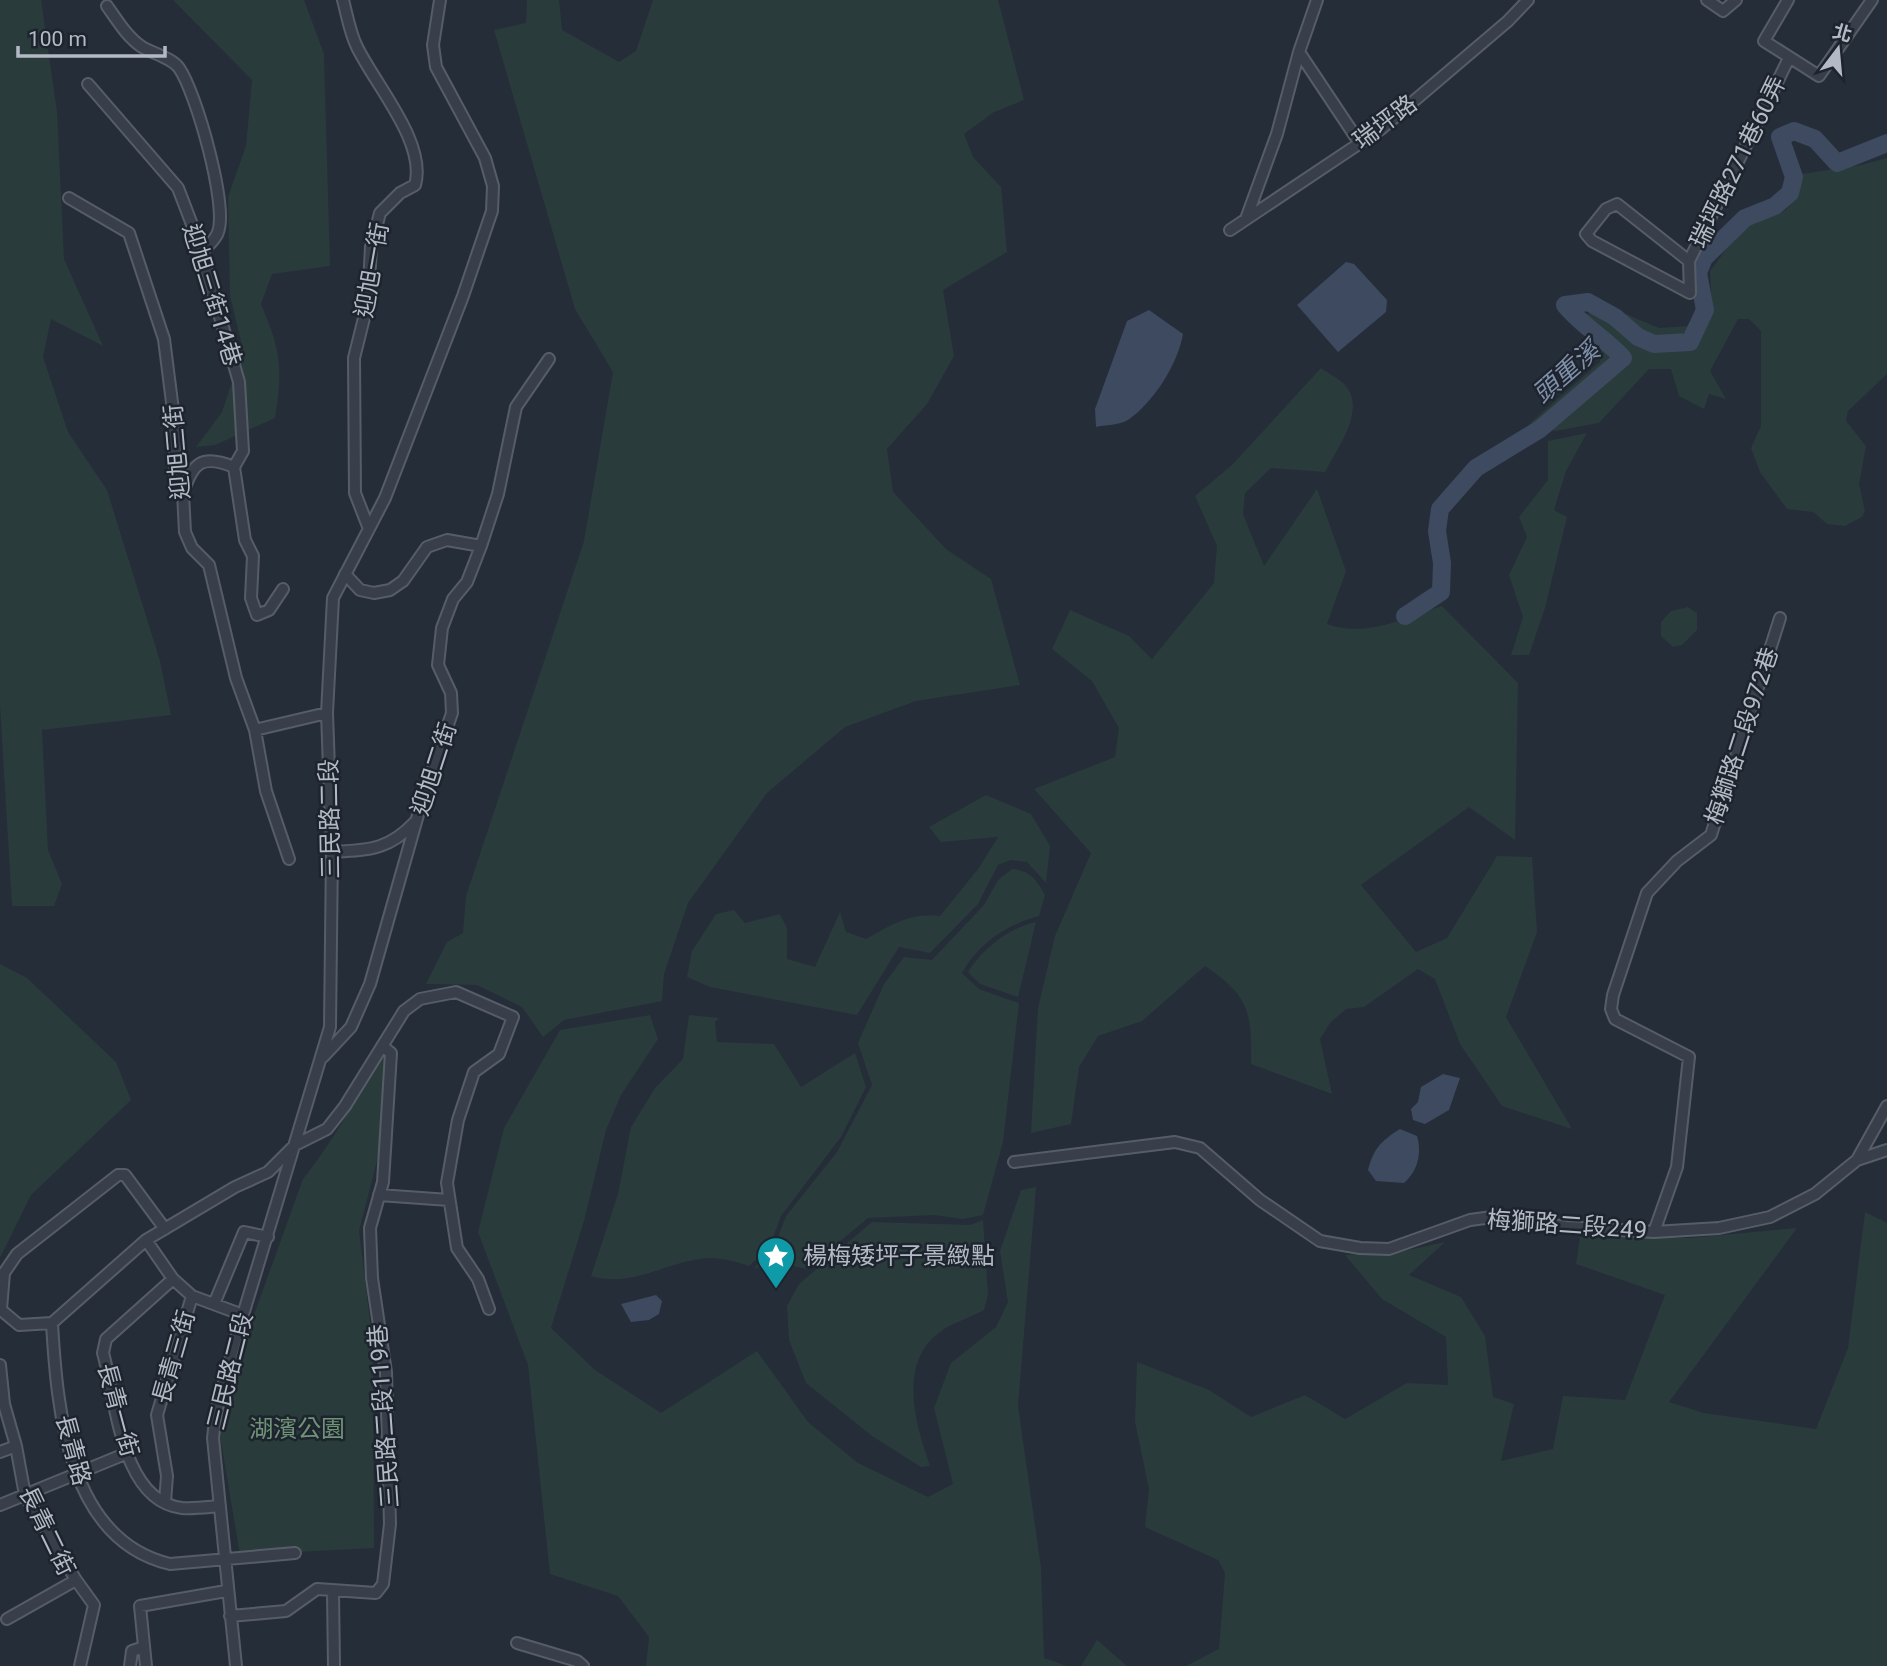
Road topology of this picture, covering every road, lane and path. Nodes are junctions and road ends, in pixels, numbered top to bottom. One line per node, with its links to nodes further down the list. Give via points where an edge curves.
1 (342, 0): 22 (street, 迎旭一街, via 356,44 409,134 419,172 415,185 400,192 380,214 371,247 368,302 354,358 355,493)
2 (440, 0): 22 (street, 三民路二段, via 433,45 436,67 485,158 493,186 492,211 395,472)
3 (1317, 0): 10 (street)
4 (1528, 0): 13 (street, 瑞坪路, via 1392,120)
5 (1707, 0): 6 (street, via 1723,11)
6 (1736, 0)
7 (1788, 0): 11 (street, 瑞坪路271巷60弄, via 1764,41)
8 (1872, 0): 11 (street, via 1819,76)
9 (107, 6): 17 (street, via 139,45 178,66 199,113 221,210 218,234)
10 (1299, 52): 13 (street); 15 (street)
11 (1789, 58): 18 (street, 瑞坪路271巷60弄)
12 (88, 84): 17 (street, 迎旭三街14巷, via 178,188)
13 (1359, 142): 15 (street, 瑞坪路)
14 (69, 198): 21 (street, 迎旭三街, via 129,233 164,339 175,426 175,474)
15 (1247, 219): 16 (street, 瑞坪路)
16 (1230, 230)
17 (201, 253): 20 (street, 迎旭三街14巷, via 239,382 243,451)
18 (1689, 261): 18 (street, 瑞坪路271巷60弄, via 1617,204 1606,209 1586,234 1690,293)
19 (549, 359): 23 (street, 迎旭二街, via 516,407 498,494)
20 (234, 467): 21 (street, via 217,460 199,463); 25 (street, via 245,540 253,556 251,598 257,615 269,610)
21 (183, 494): 28 (street, 迎旭三街, via 185,531 192,548 209,565 236,678)
22 (369, 529): 24 (street, 三民路二段)
23 (481, 546): 24 (street, via 447,540 428,547 403,581 390,590 360,590); 29 (street, 迎旭二街, via 442,628 438,665 451,693 452,713)
24 (345, 575): 27 (street, 三民路二段, via 333,598)
25 (283, 589)
26 (1780, 618): 42 (street, 梅獅路二段972巷, via 1711,835 1647,892 1613,995 1615,1019 1689,1057 1677,1167)
27 (327, 713): 28 (street); 30 (street, 三民路二段)
28 (255, 730): 31 (street, 迎旭三街, via 266,791)
29 (417, 820): 30 (street, via 388,844); 33 (street, 迎旭二街, via 370,984 351,1027)
30 (332, 852): 33 (street, 三民路二段, via 330,1027)
31 (289, 859)
32 (382, 1046): 35 (street, via 327,1129); 39 (street, 三民路二段119巷, via 391,1053); 40 (street, via 404,1011 437,994 466,995 513,1017 499,1054 474,1072 451,1154)
33 (321, 1059): 35 (street, 三民路二段)
34 (1887, 1106): 37 (street)
35 (295, 1145): 41 (street, via 268,1172 235,1186); 43 (street, 三民路二段)
36 (1887, 1150): 37 (street, 梅獅路二段249)
37 (1857, 1160): 42 (street, 梅獅路二段249, via 1815,1194 1770,1217 1720,1228)
38 (1014, 1163): 42 (street, 梅獅路二段249, via 1187,1144 1200,1148 1260,1200 1320,1241 1360,1248 1389,1249 1470,1220 1500,1216 1566,1227)
39 (379, 1195): 40 (street); 66 (street, 三民路二段119巷, via 370,1228 372,1279 386,1373 390,1524 383,1584 376,1593)
40 (449, 1200): 49 (street, via 457,1248 478,1279)
41 (166, 1229): 44 (street); 48 (street, via 133,1184 125,1175 118,1175 17,1254 4,1273)
42 (1654, 1232)
43 (268, 1237): 47 (street, via 244,1232); 50 (street, 三民路二段)
44 (146, 1240): 45 (street); 51 (street)
45 (173, 1279): 46 (street); 56 (street, 長青一街, via 106,1339 103,1353)
46 (192, 1296): 47 (street); 59 (street, 長青三街, via 157,1415 167,1476)
47 (214, 1304): 50 (street)
48 (0, 1309): 51 (street, via 19,1325)
49 (489, 1309)
50 (243, 1315): 61 (street, 三民路二段, via 216,1412 213,1438)
51 (52, 1323): 57 (street, 長青路, via 55,1388)
52 (0, 1366): 53 (street, 長青二街)
53 (2, 1397): 54 (street, 長青二街)
54 (16, 1446): 55 (street); 58 (street, 長青二街)
55 (0, 1452)
56 (125, 1454): 57 (street); 59 (street, 長青一街, via 143,1483)
57 (76, 1474): 58 (street); 63 (street, 長青路, via 88,1502 126,1545 170,1564)
58 (24, 1494): 60 (street); 64 (street, 長青二街)
59 (165, 1502): 61 (street, via 181,1508)
60 (0, 1505)
61 (220, 1506): 63 (street, 三民路二段)
62 (295, 1553): 63 (street, 長青路)
63 (224, 1561): 65 (street, 三民路二段)
64 (76, 1580): 68 (street, 長青二街); 72 (street, via 94,1605)
65 (226, 1591): 67 (street, 三民路二段); 70 (street, via 140,1606)
66 (333, 1592): 67 (street, 三民路二段119巷, via 317,1589 286,1611); 75 (street)
67 (230, 1616): 74 (street, 三民路二段)
68 (7, 1619)
69 (517, 1643): 76 (street)
70 (144, 1647): 71 (street); 73 (street, via 132,1651)
71 (145, 1664)
72 (80, 1666)
73 (130, 1666)
74 (236, 1666)
75 (334, 1666)
76 (583, 1666)

